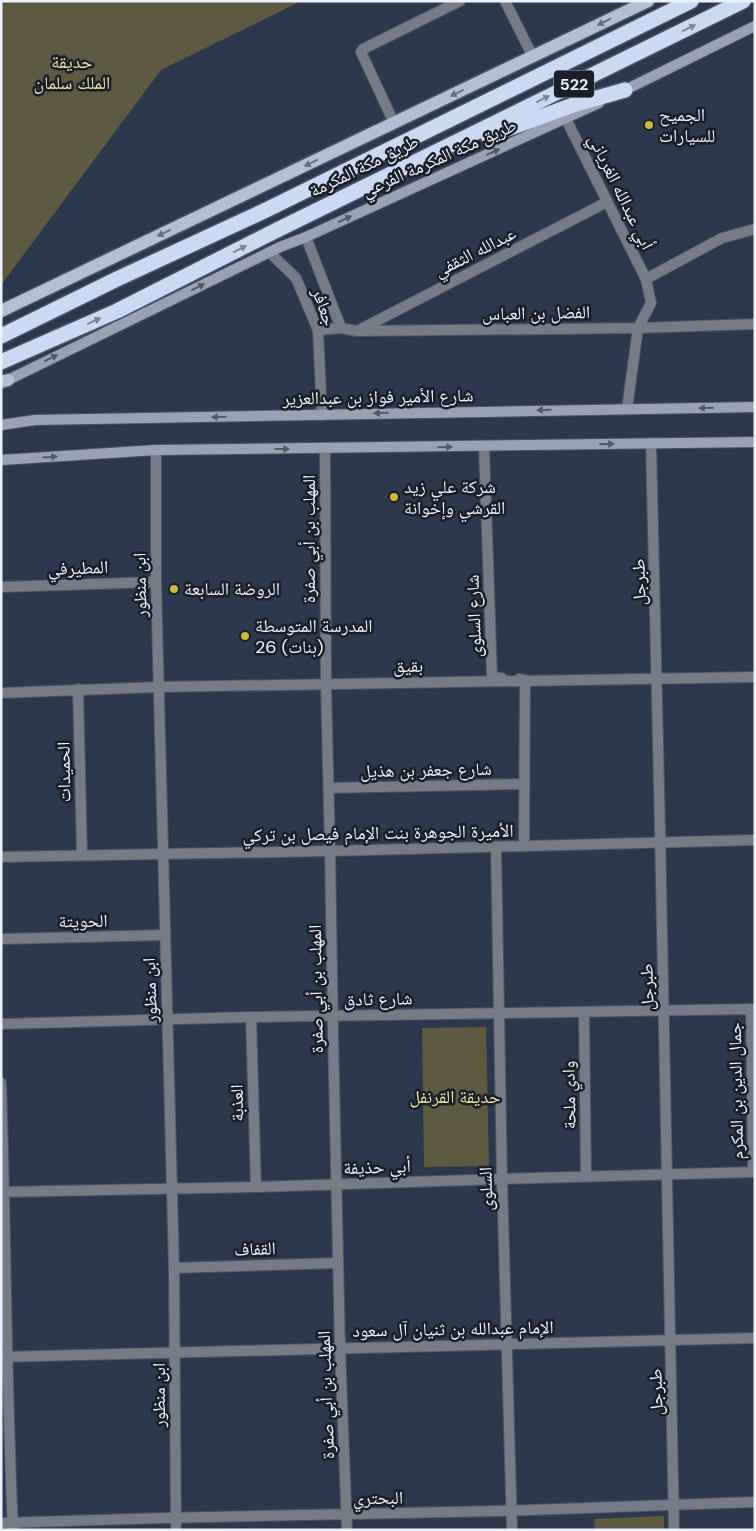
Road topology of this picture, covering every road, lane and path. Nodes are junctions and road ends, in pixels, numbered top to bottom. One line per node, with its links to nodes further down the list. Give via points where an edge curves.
1 (460, 1): 12 (street, via 361,52)
2 (506, 1): 8 (street)
3 (648, 1): 8 (main road, one-way to 8)
4 (680, 1): 9 (highway)
5 (691, 1): 9 (highway, طريق مكة المكرمة / 522)
6 (743, 1): 13 (highway, طريق مكة المكرمة / 522, one-way to 6)
7 (755, 26): 10 (main road, طريق مكة المكرمة الفرعي)
8 (533, 56): 12 (main road, one-way to 12)
9 (566, 61): 25 (highway, طريق مكة المكرمة / 522, via 264,211)
10 (625, 90): 11 (main road, طريق مكة المكرمة الفرعي); 13 (highway, via 576,104)
11 (566, 119): 14 (street, أبي عبدالله الغرياني); 16 (main road, طريق مكة المكرمة الفرعي, one-way to 11)
12 (394, 123): 19 (main road, one-way to 19)
13 (405, 167): 26 (highway, طريق مكة المكرمة / 522, one-way to 13, via 117,311)
14 (607, 202): 18 (street, أبي عبدالله الغرياني); 24 (street, عبدالله الثقفي)
15 (755, 230): 18 (street, via 722,238)
16 (306, 238): 17 (main road, طريق مكة المكرمة الفرعي); 21 (street)
17 (269, 252): 23 (street, جعافر, via 296,278); 27 (main road, طريق مكة المكرمة الفرعي, one-way to 17)
18 (646, 279): 22 (street, أبي عبدالله الغرياني, via 651,303)
19 (1, 311)
20 (755, 324): 22 (street, الفضل بن العباس)
21 (341, 328): 23 (street, الفضل بن العباس); 24 (street, الفضل بن العباس)
22 (638, 328): 24 (street, الفضل بن العباس); 29 (street, أبي عبدالله الغرياني)
23 (318, 330): 30 (street, جعافر)
24 (357, 331)
25 (1, 336)
26 (1, 362)
27 (4, 381)
28 (755, 407): 29 (main road, شارع الأمير فواز بن عبدالعزير, one-way to 29)
29 (627, 409): 30 (main road, شارع الأمير فواز بن عبدالعزير, one-way to 30)
30 (322, 414): 31 (main road, شارع الأمير فواز بن عبدالعزير, one-way to 31, via 35,420)
31 (1, 425)
32 (755, 442): 33 (main road)
33 (651, 443): 34 (main road, one-way to 33); 41 (street, طبرجل)
34 (484, 446): 35 (main road, one-way to 34); 42 (street, شارع السلوى, via 492,677)
35 (325, 448): 36 (main road, one-way to 35); 43 (street, المهلب بن أبي صفرة)
36 (156, 450): 37 (main road, one-way to 36); 38 (street, ابن منظور)
37 (1, 460)
38 (156, 582): 39 (street, المطيرفي); 44 (street, ابن منظور)
39 (1, 587)
40 (755, 676): 41 (street, بقيق)
41 (657, 679): 42 (street, بقيق); 50 (street, طبرجل)
42 (525, 680): 43 (street, بقيق); 47 (street)
43 (326, 684): 44 (street, بقيق); 48 (street, المهلب بن أبي صفرة)
44 (159, 687): 45 (street, بقيق); 55 (street, ابن منظور)
45 (78, 689): 46 (street, بقيق); 54 (street, الحميدات)
46 (1, 693)
47 (524, 784): 48 (street, شارع جعفر بن هذيل); 51 (street)
48 (329, 788): 53 (street, المهلب بن أبي صفرة)
49 (755, 840): 50 (street, الأميرة الجوهرة بنت الإمام فيصل بن تركي)
50 (661, 843): 51 (street, الأميرة الجوهرة بنت الإمام فيصل بن تركي); 60 (street, طبرجل)
51 (524, 846): 52 (street, الأميرة الجوهرة بنت الإمام فيصل بن تركي)
52 (496, 847): 53 (street, الأميرة الجوهرة بنت الإمام فيصل بن تركي); 62 (street, السلوى)
53 (330, 851): 55 (street, الأميرة الجوهرة بنت الإمام فيصل بن تركي); 63 (street, المهلب بن أبي صفرة)
54 (82, 854): 55 (street, الأميرة الجوهرة بنت الإمام فيصل بن تركي); 56 (street, الأميرة الجوهرة بنت الإمام فيصل بن تركي)
55 (163, 854): 57 (street, ابن منظور)
56 (1, 857)
57 (165, 935): 58 (street, الحويتة); 65 (street, ابن منظور)
58 (1, 938)
59 (753, 1009): 60 (street, شارع ثادق); 68 (street, جمال الدين بن المكرم)
60 (664, 1010): 61 (street, شارع ثادق); 69 (street, طبرجل)
61 (584, 1012): 62 (street, شارع ثادق); 70 (street, وادي ملحة)
62 (499, 1013): 63 (street, شارع ثادق); 71 (street, السلوى)
63 (332, 1016): 64 (street, شارع ثادق); 72 (street, المهلب بن أبي صفرة)
64 (251, 1017): 65 (street, شارع ثادق); 73 (street, العذبة)
65 (168, 1020): 66 (street, شارع ثادق); 74 (street, ابن منظور)
66 (1, 1024)
67 (1, 1083): 75 (street)
68 (754, 1172): 69 (street, أبي حذيفة)
69 (667, 1175): 70 (street, أبي حذيفة); 79 (street, طبرجل)
70 (586, 1176): 71 (street, أبي حذيفة)
71 (502, 1179): 72 (street, أبي حذيفة); 80 (street, السلوى)
72 (336, 1185): 73 (street, أبي حذيفة); 76 (street, المهلب بن أبي صفرة)
73 (256, 1187): 74 (street, أبي حذيفة)
74 (172, 1188): 75 (street, أبي حذيفة); 77 (street, ابن منظور)
75 (3, 1192): 83 (street)
76 (338, 1263): 77 (street, القفاف); 81 (street, المهلب بن أبي صفرة)
77 (174, 1268): 82 (street, ابن منظور)
78 (755, 1338): 79 (street, الإمام عبدالله بن ثنيان آل سعود)
79 (671, 1340): 80 (street, الإمام عبدالله بن ثنيان آل سعود); 85 (street, طبرجل)
80 (507, 1344): 81 (street, الإمام عبدالله بن ثنيان آل سعود); 86 (street, السلوى)
81 (340, 1348): 82 (street, الإمام عبدالله بن ثنيان آل سعود); 87 (street, المهلب بن أبي صفرة)
82 (174, 1352): 83 (street, الإمام عبدالله بن ثنيان آل سعود); 88 (street, ابن منظور)
83 (4, 1357): 90 (street)
84 (755, 1502): 85 (street, البحتري)
85 (674, 1504): 86 (street, البحتري); 94 (street, طبرجل)
86 (512, 1511): 87 (street, البحتري); 93 (street, السلوى)
87 (347, 1515): 88 (street, البحتري); 92 (street, المهلب بن أبي صفرة)
88 (176, 1518): 90 (street, البحتري); 91 (street, ابن منظور)
89 (1, 1522): 90 (street, البحتري)
90 (13, 1526)
91 (176, 1530)
92 (347, 1530)
93 (512, 1530)
94 (674, 1530)

